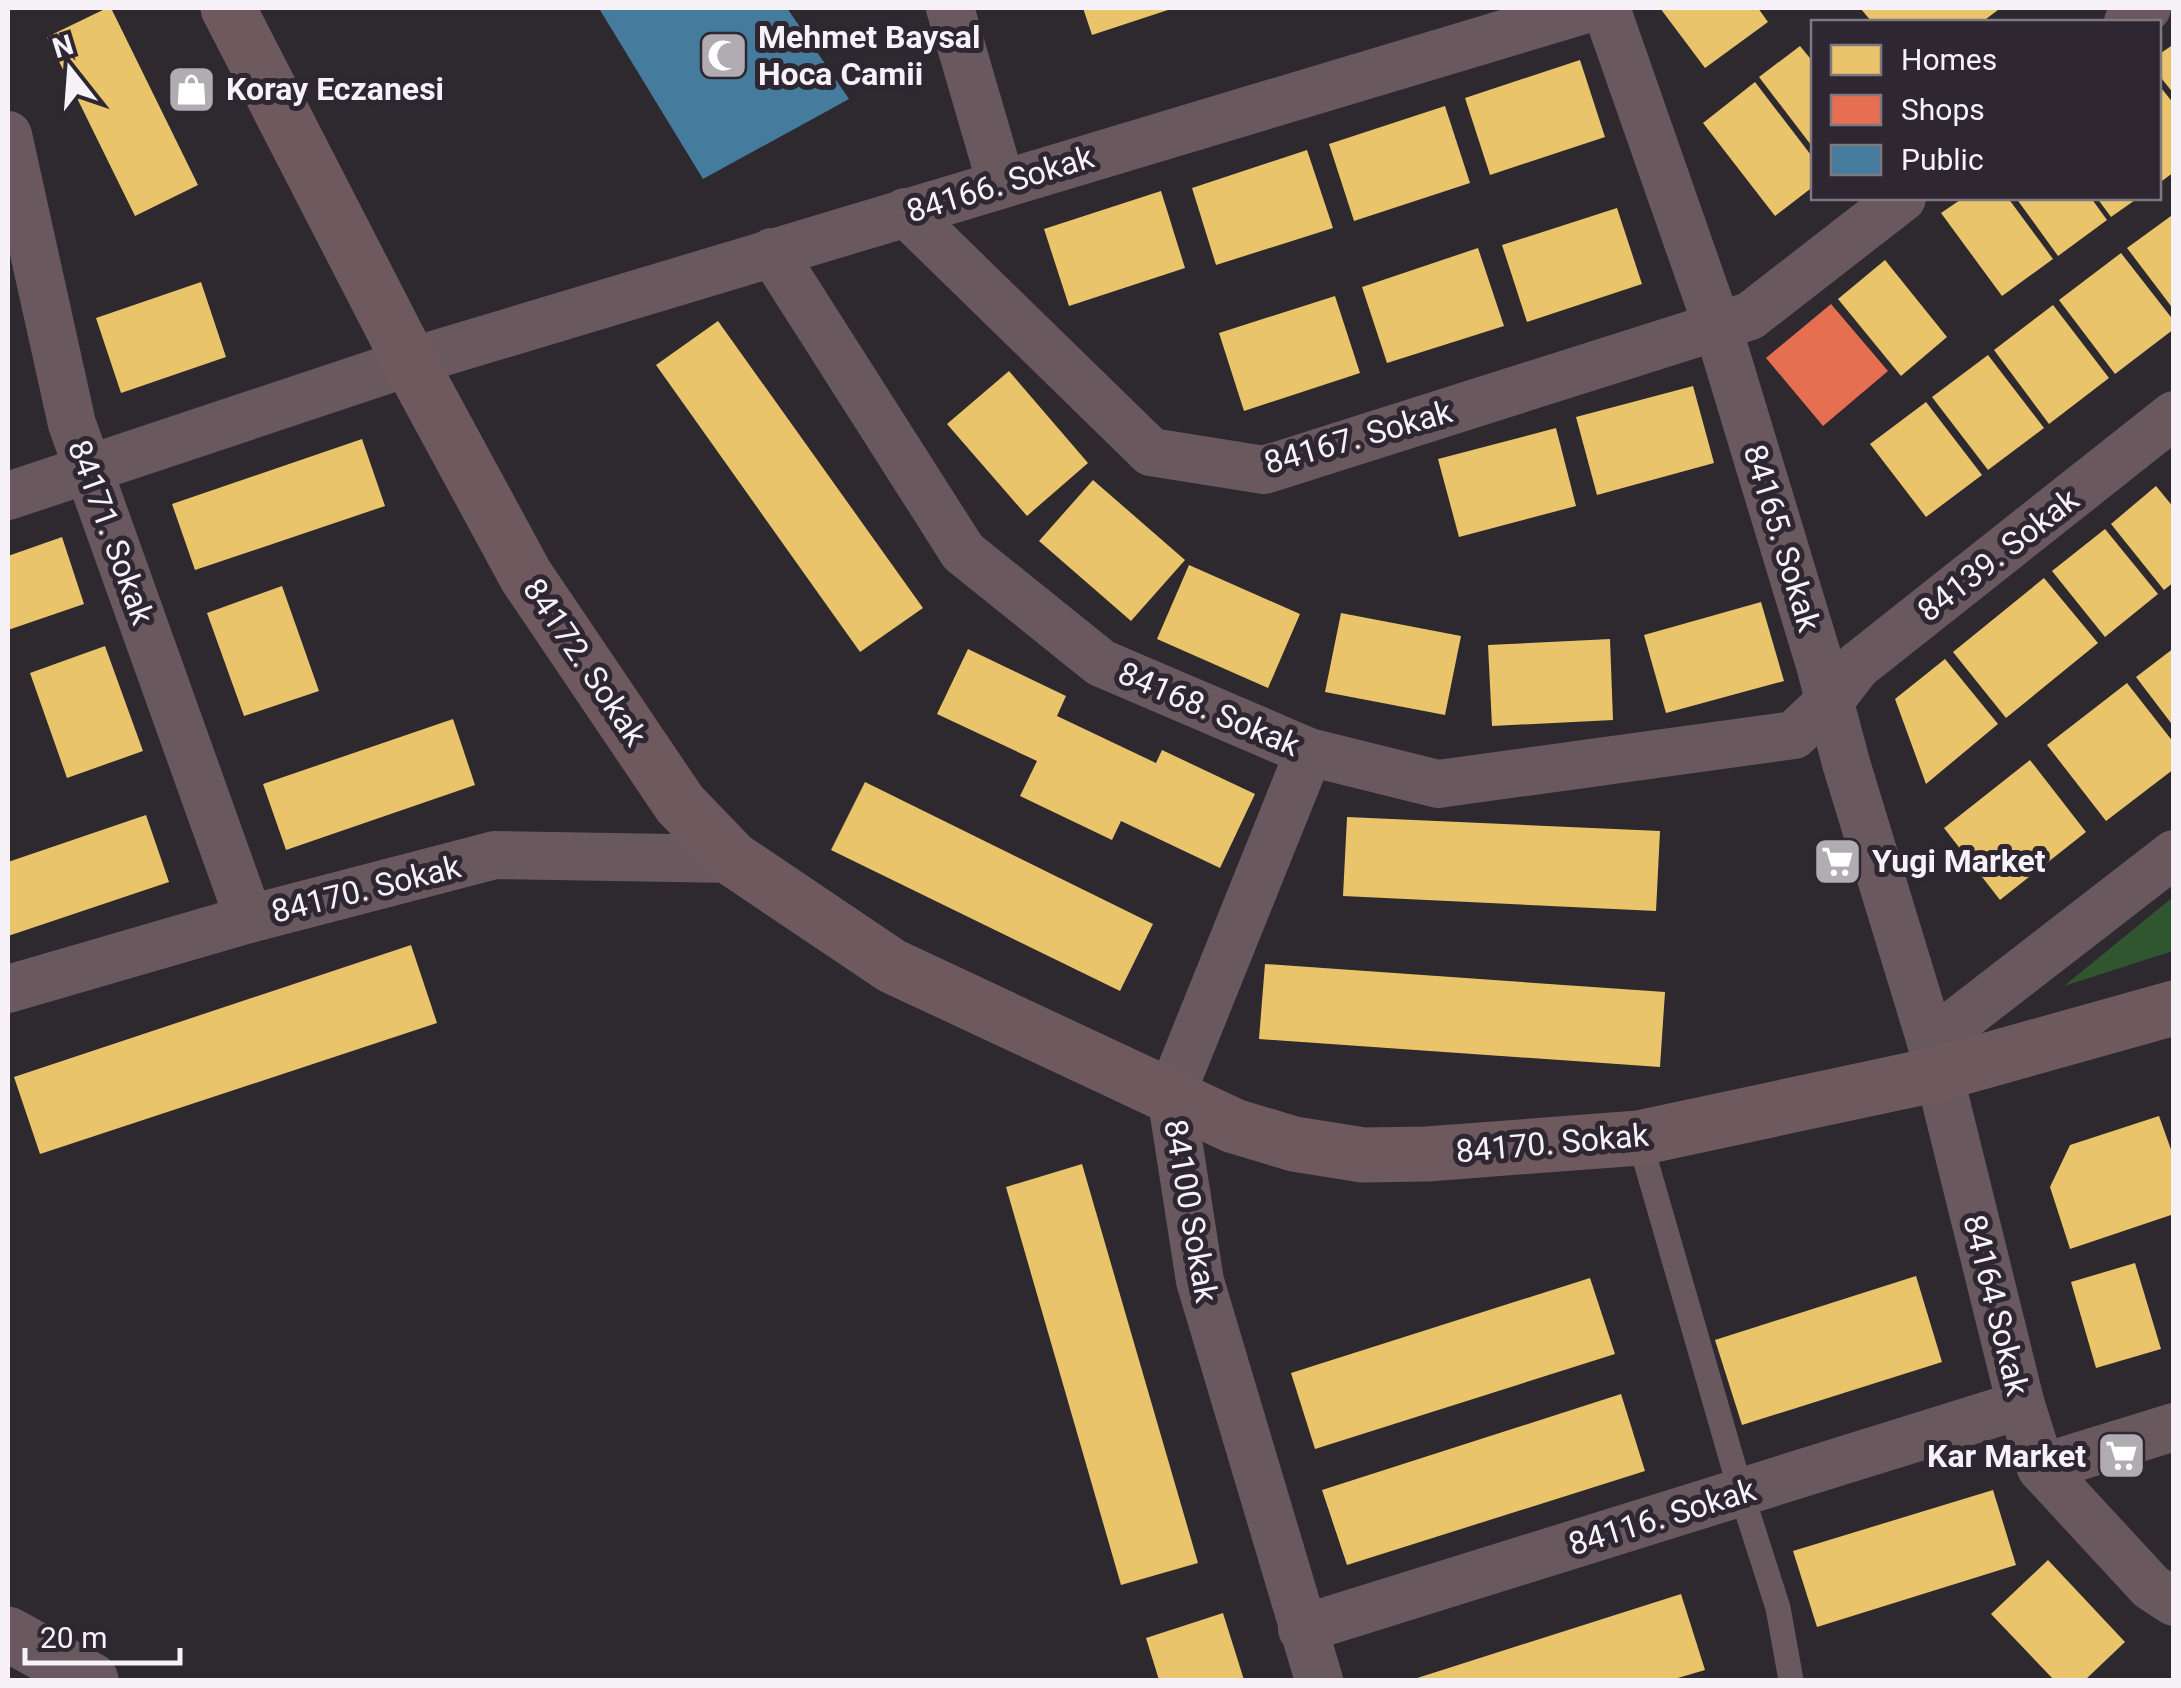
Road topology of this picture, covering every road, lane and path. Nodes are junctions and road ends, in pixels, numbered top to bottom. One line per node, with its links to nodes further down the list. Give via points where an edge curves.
1 (228, 8): 11 (main road, 84172. Sokak)
2 (950, 8): 6 (street)
3 (1590, 8): 6 (street, 84166. Sokak)
4 (1606, 8): 10 (street, 84165. Sokak)
5 (8, 135): 13 (street, 84171. Sokak, via 72,424)
6 (1001, 183): 8 (street, 84166. Sokak)
7 (1899, 200): 10 (street, 84167. Sokak, via 1750,316)
8 (904, 212): 9 (street, 84166. Sokak); 10 (street, 84167. Sokak, via 1151,452 1264,470)
9 (772, 252): 11 (street, 84166. Sokak); 16 (street, 84168. Sokak, via 963,552 1100,663)
10 (1718, 328): 15 (street, 84165. Sokak)
11 (410, 362): 13 (street, 84166. Sokak); 18 (main road, 84172. Sokak, via 526,576 680,804)
12 (2174, 415): 15 (street, 84139. Sokak, via 1857,666)
13 (89, 470): 14 (street, 84166. Sokak); 19 (street, 84171. Sokak)
14 (8, 496)
15 (1830, 702): 16 (street, 84168. Sokak, via 1794,735 1438,784); 22 (street, 84165. Sokak)
16 (1308, 752): 23 (street, 84100 Sokak)
17 (2174, 854): 22 (street)
18 (733, 858): 19 (street, 84170. Sokak, via 496,855); 23 (main road, 84172. Sokak, via 892,966)
19 (249, 919): 20 (street, 84170. Sokak)
20 (8, 989)
21 (2174, 1008): 22 (main road, 84170. Sokak)
22 (1934, 1058): 24 (main road, 84170. Sokak); 25 (street, 84164 Sokak)
23 (1171, 1095): 24 (main road, 84170. Sokak, via 1234,1126 1363,1154); 30 (street, 84100 Sokak, via 1200,1282)
24 (1640, 1138): 28 (lane)
25 (2021, 1406): 27 (street, 84164 Sokak); 28 (street, 84116. Sokak)
26 (2174, 1427): 27 (street)
27 (2040, 1468): 29 (street, 84164 Sokak, via 2151,1587)
28 (1741, 1492): 30 (street, 84116. Sokak); 34 (lane, via 1778,1608)
29 (2174, 1602)
30 (1302, 1629): 33 (street, 84100 Sokak)
31 (8, 1634): 32 (street)
32 (91, 1680)
33 (1319, 1680)
34 (1791, 1680)

